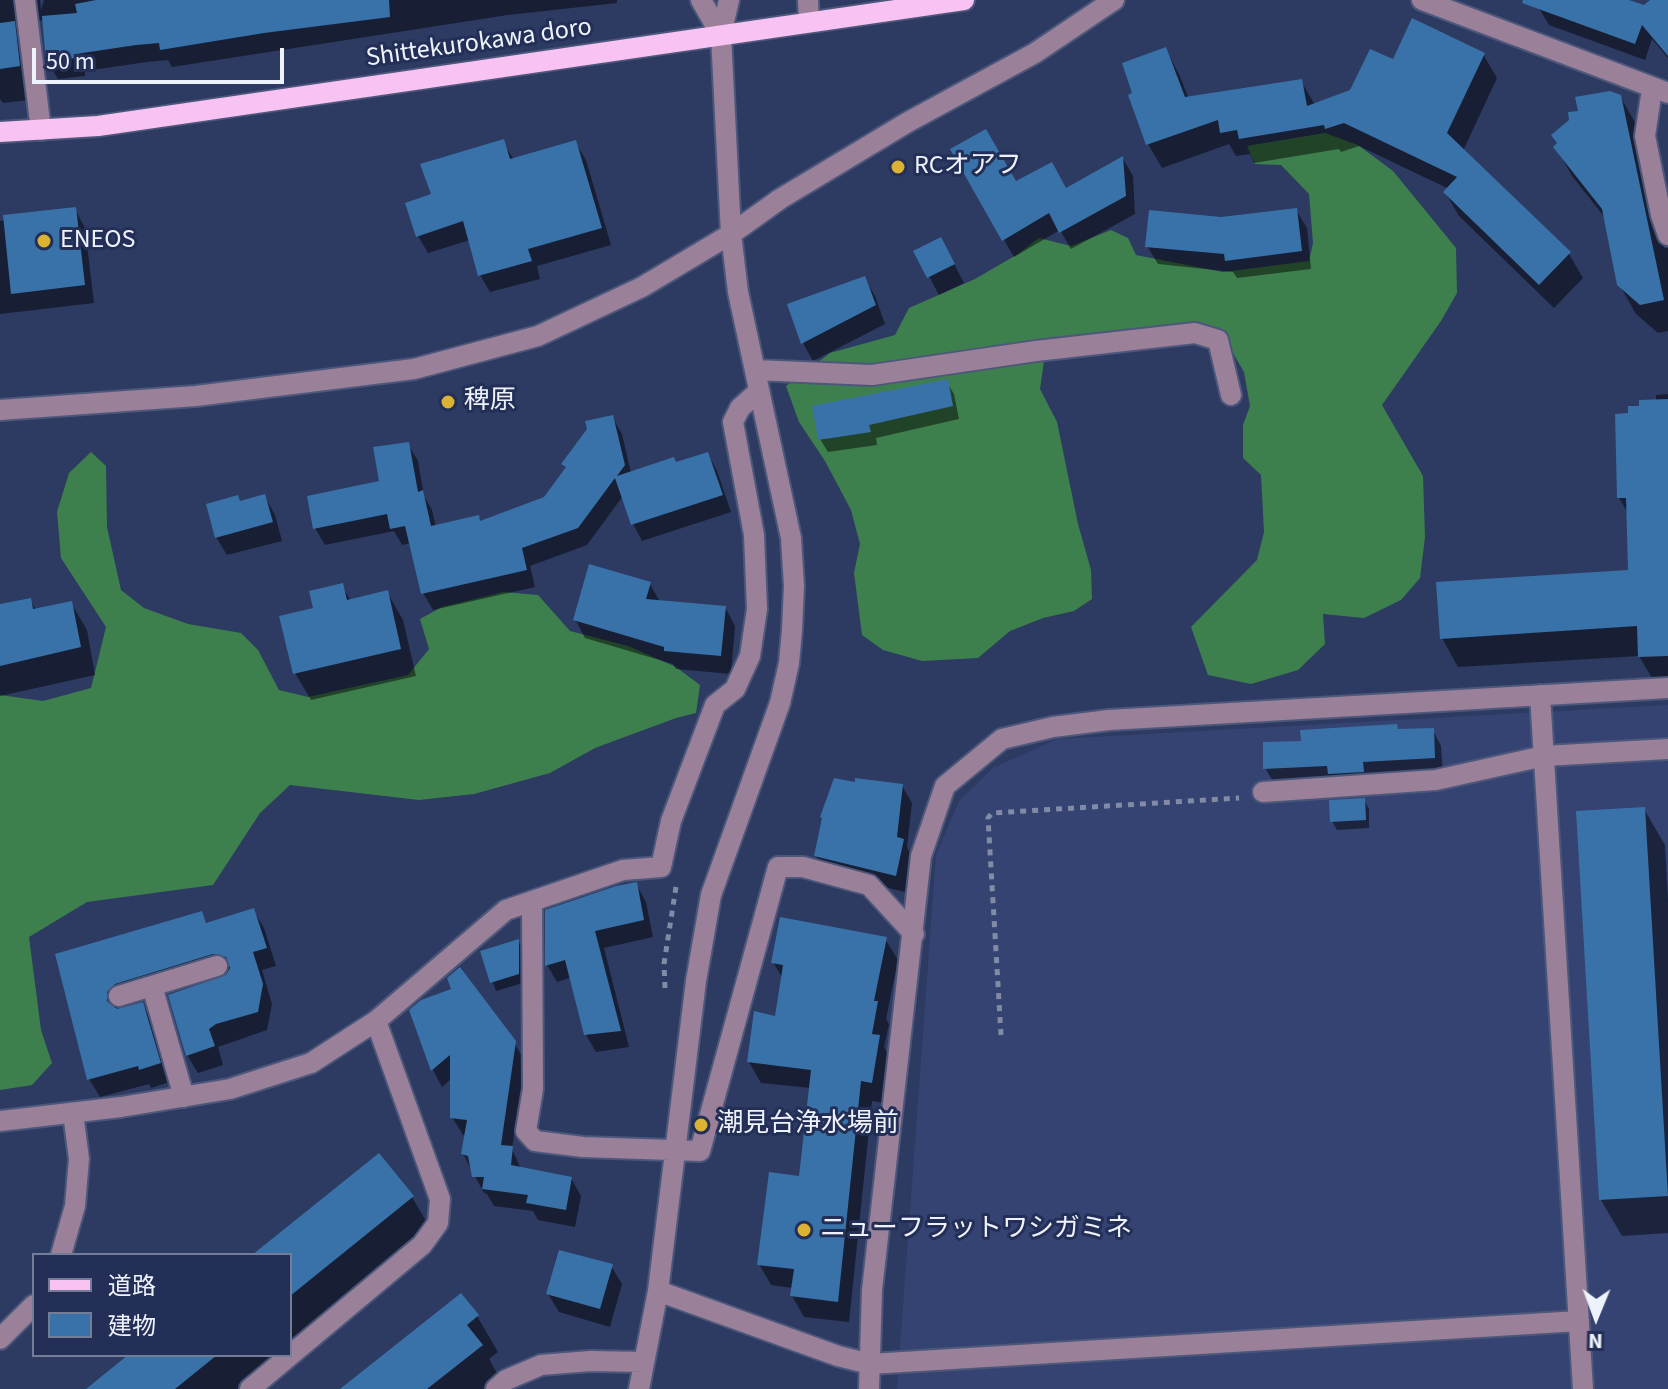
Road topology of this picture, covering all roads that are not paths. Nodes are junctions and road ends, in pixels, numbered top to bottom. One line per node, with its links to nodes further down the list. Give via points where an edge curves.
1 (25, 0): 11 (street)
2 (701, 0): 9 (street)
3 (729, 0): 9 (street)
4 (808, 0): 8 (street)
5 (964, 0): 8 (main road, Shittekurokawa doro)
6 (1114, 0): 13 (street, via 1035,53 780,199)
7 (1422, 0): 10 (street)
8 (809, 22): 9 (main road, Shittekurokawa doro)
9 (721, 35): 11 (main road, Shittekurokawa doro); 13 (street)
10 (1660, 91): 14 (street, via 1645,136)
11 (41, 130): 12 (main road, Shittekurokawa doro)
12 (0, 132)
13 (731, 234): 15 (street); 18 (street, via 642,287 538,336 414,369 196,396)
14 (1668, 235)
15 (755, 370): 16 (street); 17 (street, via 872,375 1195,333 1218,340)
16 (759, 391): 24 (street, via 733,422 754,535 757,609 750,656 735,689 715,705 671,821 661,867 623,870); 33 (street, via 791,538 789,663 780,703 711,895)
17 (1231, 395)
18 (0, 410)
19 (1668, 688): 20 (street)
20 (1540, 695): 22 (street); 25 (street, via 1109,720 1002,739 945,786 921,856)
21 (1668, 749): 22 (street)
22 (1544, 756): 23 (street, via 1436,780); 37 (street)
23 (1263, 792)
24 (532, 901): 29 (street, via 506,910); 33 (street, via 533,1089 526,1131 535,1141 583,1147)
25 (914, 934): 33 (street, via 869,885 803,867 778,867 700,1151); 42 (street, via 872,1290)
26 (217, 966): 27 (street)
27 (152, 986): 28 (street); 30 (street)
28 (119, 996)
29 (376, 1021): 30 (street, via 311,1063 230,1089); 39 (street, via 440,1199 438,1223 422,1245)
30 (184, 1097): 31 (street)
31 (73, 1113): 32 (street); 34 (street, via 79,1159 75,1206)
32 (0, 1121)
33 (675, 1149): 35 (street)
34 (62, 1253)
35 (658, 1291): 41 (street); 42 (street)
36 (32, 1307): 38 (street)
37 (1579, 1321): 42 (street); 47 (street)
38 (0, 1339)
39 (292, 1354)
40 (288, 1357): 43 (street)
41 (644, 1362): 44 (street, via 541,1365); 45 (street)
42 (870, 1364): 46 (street)
43 (250, 1389)
44 (496, 1389)
45 (639, 1389)
46 (869, 1389)
47 (1583, 1389)

